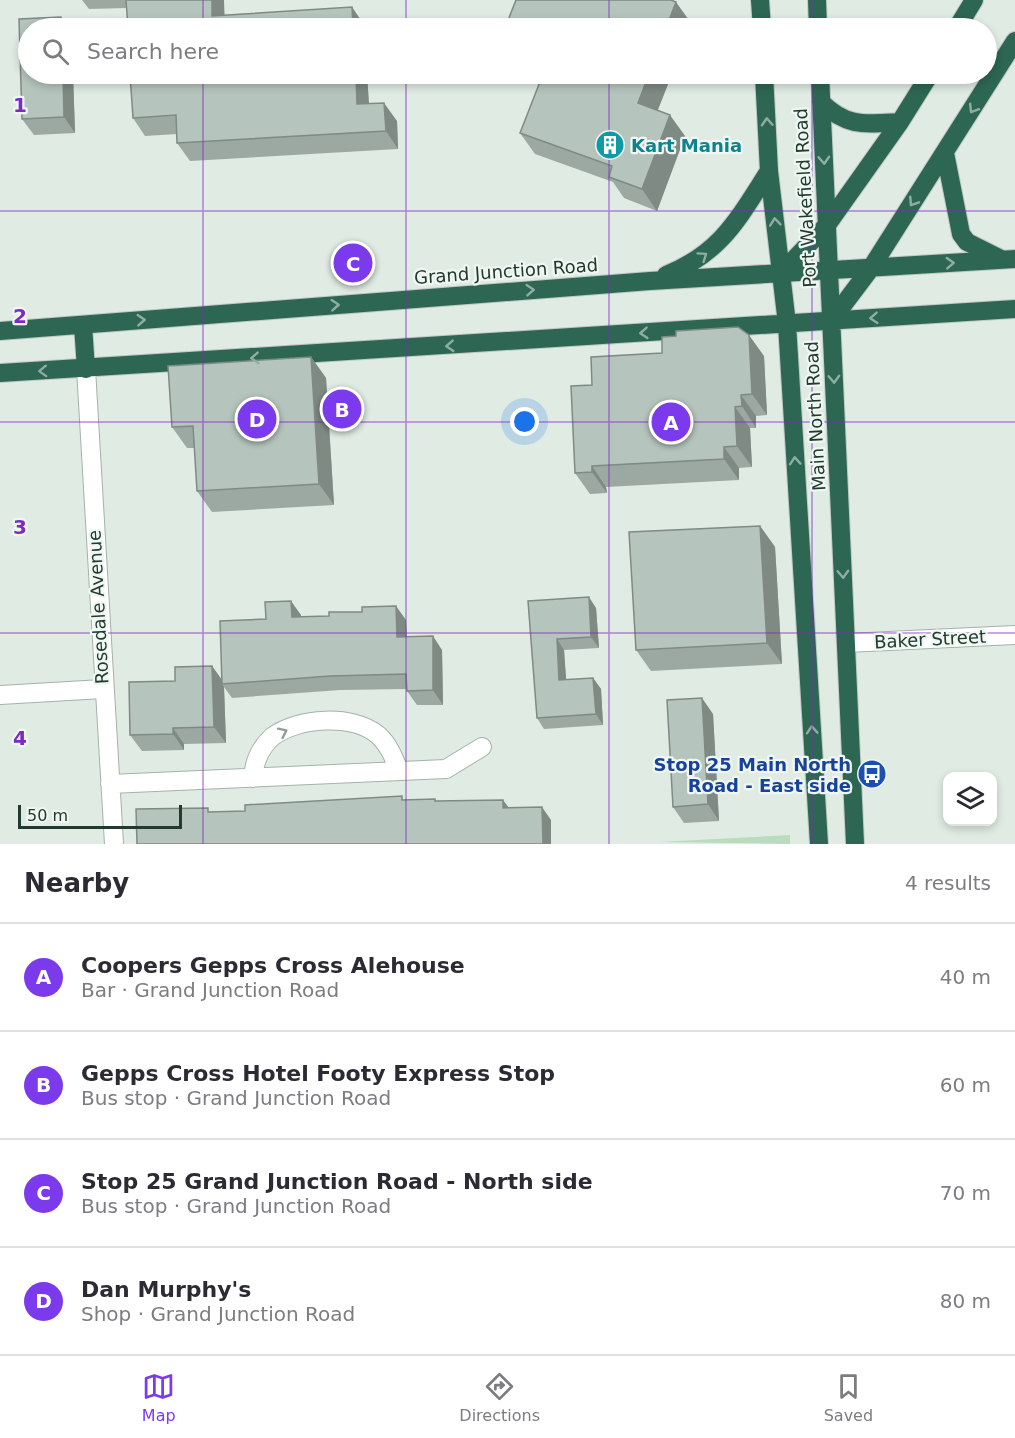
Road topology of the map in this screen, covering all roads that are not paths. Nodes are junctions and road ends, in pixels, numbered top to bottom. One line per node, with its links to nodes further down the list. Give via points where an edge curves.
1 (760, 0): 4 (highway)
2 (817, 0): 5 (highway)
3 (974, 0): 6 (highway)
4 (761, 18)
5 (818, 18)
6 (963, 18)
7 (1015, 41): 8 (highway, Main North Road, one-way to 8)
8 (997, 70)
9 (765, 84): 16 (highway, Port Wakefield Road, one-way to 9)
10 (820, 84): 13 (highway, Port Wakefield Road)
11 (924, 84): 14 (highway)
12 (988, 84): 15 (highway, Main North Road, one-way to 15)
13 (821, 102): 14 (highway, via 848,122); 17 (highway, Port Wakefield Road, one-way to 17)
14 (900, 122): 17 (highway)
15 (945, 153): 18 (highway, via 961,234 967,242); 19 (highway, Main North Road, one-way to 19)
16 (769, 171): 21 (highway, Port Wakefield Road, one-way to 16); 22 (highway, one-way to 16, via 688,266 716,246)
17 (827, 225): 20 (highway, Port Wakefield Road); 21 (highway)
18 (1009, 260): 19 (highway, Grand Junction Road, one-way to 18)
19 (871, 268): 20 (highway, Grand Junction Road); 24 (highway, Main North Road)
20 (829, 270): 21 (highway, Grand Junction Road); 24 (highway, Port Wakefield Road)
21 (781, 273): 22 (highway, Grand Junction Road); 25 (highway, Port Wakefield Road)
22 (650, 281): 26 (highway, Grand Junction Road, one-way to 22)
23 (1015, 309): 24 (highway, one-way to 24)
24 (831, 321): 25 (highway); 31 (highway, Main North Road, one-way to 31)
25 (787, 324): 28 (highway, one-way to 28); 39 (highway, Main North Road, one-way to 25)
26 (82, 325): 27 (highway, Grand Junction Road); 28 (highway)
27 (0, 331)
28 (86, 369): 29 (highway, one-way to 29); 32 (street, Rosedale Avenue)
29 (0, 373)
30 (1015, 635): 31 (street, Baker Street)
31 (846, 644): 40 (highway, Main North Road)
32 (103, 689): 33 (street); 37 (street, Rosedale Avenue)
33 (0, 695)
34 (482, 747): 35 (street, via 446,769)
35 (399, 771): 36 (street); 36 (street, one-way to 35, via 257,756 272,738 284,730 316,723 355,723 368,728 386,744)
36 (253, 778): 37 (street)
37 (110, 784): 38 (street, Rosedale Avenue)
38 (114, 844)
39 (819, 844)
40 (855, 844)

